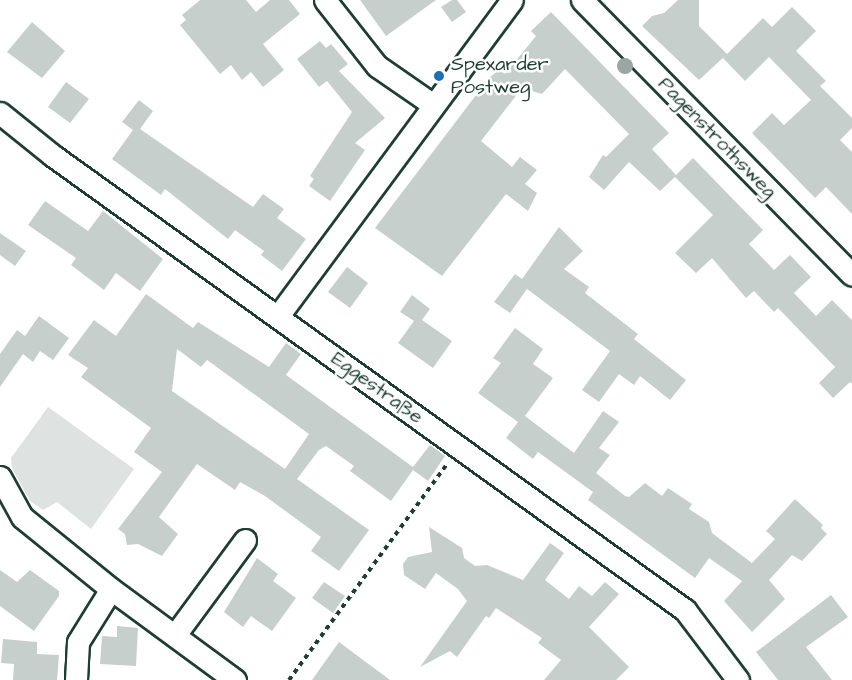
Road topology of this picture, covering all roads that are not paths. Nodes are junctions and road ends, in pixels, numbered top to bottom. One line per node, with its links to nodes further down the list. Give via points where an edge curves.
1 (324, 0): 4 (street, via 377,66)
2 (512, 0): 4 (street)
3 (582, 0): 6 (street, Pagenstrothsweg)
4 (432, 104): 7 (street)
5 (0, 113): 7 (street, Eggestraße, via 51,155)
6 (852, 275)
7 (278, 316): 14 (street, Eggestraße, via 685,610)
8 (0, 477): 10 (street, via 22,517)
9 (245, 540): 11 (street)
10 (111, 589): 11 (street); 12 (street, via 78,642)
11 (175, 635): 13 (street)
12 (76, 680)
13 (235, 680)
14 (738, 680)

